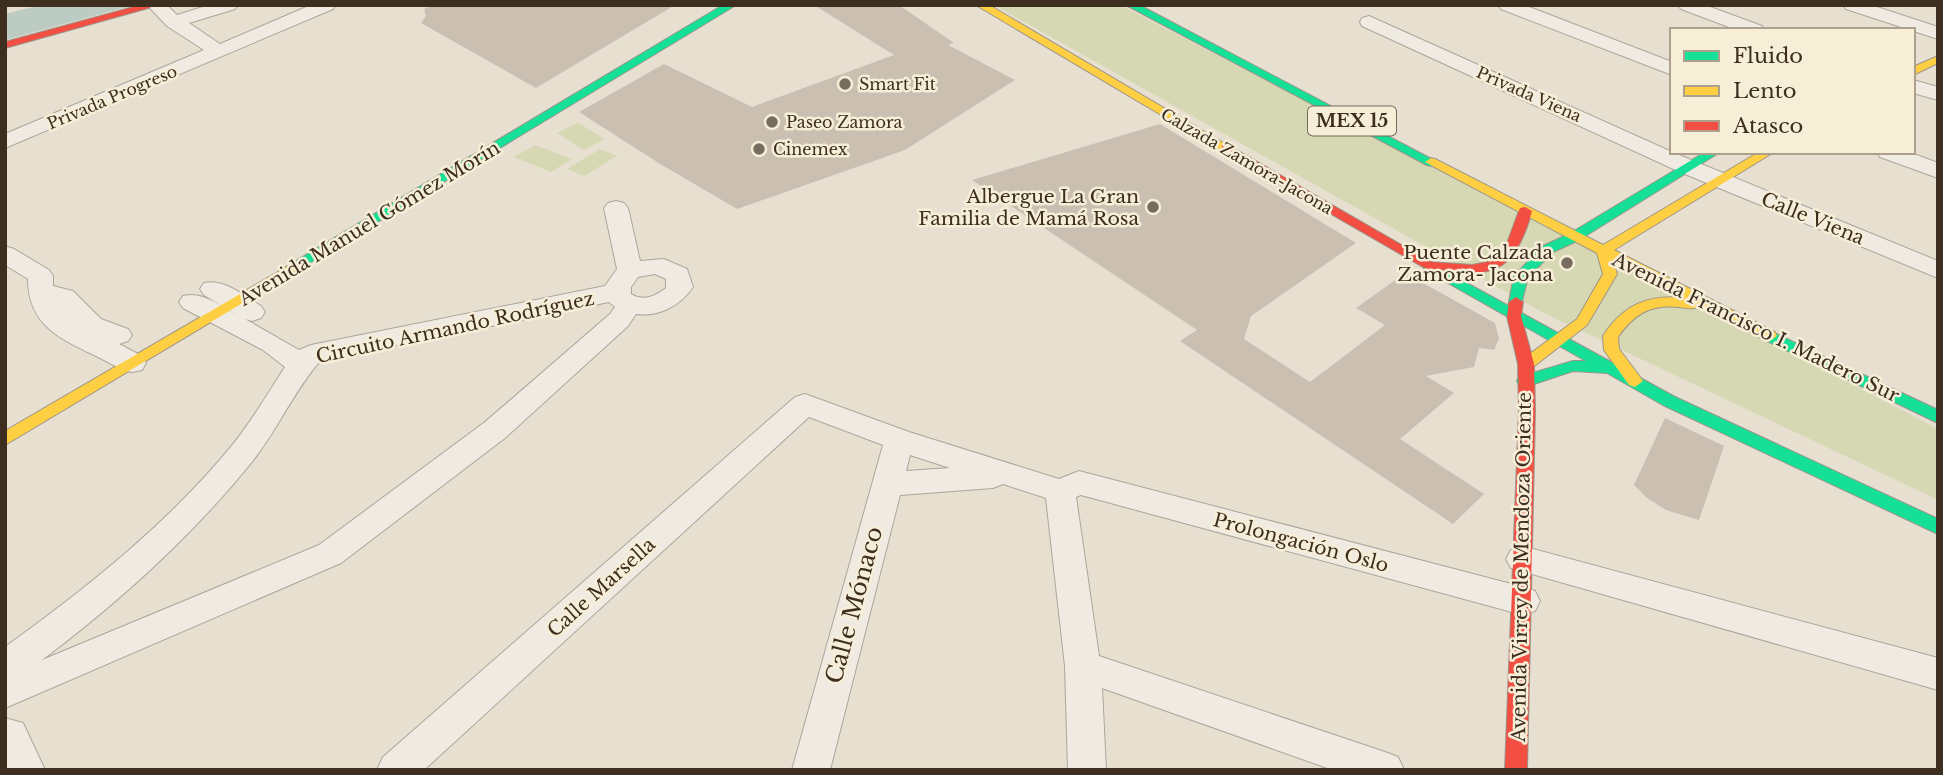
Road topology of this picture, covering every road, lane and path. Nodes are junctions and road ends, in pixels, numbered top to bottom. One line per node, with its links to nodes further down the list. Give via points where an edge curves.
1 (155, 5): 12 (street); 17 (street)
2 (229, 5): 12 (street)
3 (327, 5): 19 (street, Privada Progreso)
4 (701, 5): 16 (street)
5 (731, 5): 40 (street, Avenida Manuel Gómez Morín)
6 (981, 5): 37 (street, Calzada Zamora-Jacona)
7 (1131, 5): 11 (street, MEX 15)
8 (1507, 5): 21 (street)
9 (1688, 5): 14 (street)
10 (1852, 5): 15 (street)
11 (1149, 11): 33 (street, MEX 15)
12 (174, 22): 19 (street)
13 (1369, 22): 29 (street, Privada Viena)
14 (1750, 28)
15 (1938, 34): 18 (street)
16 (641, 39)
17 (5, 46)
18 (1915, 46)
19 (218, 51): 25 (street, Privada Progreso)
20 (1938, 59): 22 (street)
21 (1670, 68)
22 (1915, 71)
23 (1915, 87): 24 (street)
24 (1938, 94)
25 (5, 142)
26 (1711, 154): 29 (street)
27 (1766, 154): 31 (street)
28 (1893, 154): 30 (street)
29 (1688, 167): 31 (street, Calle Viena); 34 (street)
30 (1938, 171)
31 (1720, 180): 35 (street); 38 (street, Calle Viena)
32 (616, 208): 39 (street)
33 (1525, 211): 34 (street, MEX 15); 37 (street, via 1514,247 1498,268 1462,271)
34 (1574, 237): 35 (street, Avenida Francisco I. Madero Sur / MEX 15); 42 (street, via 1548,249 1521,276)
35 (1603, 251): 41 (street, Avenida Francisco I. Madero Sur / MEX 15); 43 (street, via 1610,274 1581,322)
36 (6, 255): 44 (street, via 40,276 43,307 71,334)
37 (1420, 261): 42 (street, Calzada Zamora-Jacona)
38 (1938, 270)
39 (625, 289): 45 (street, Circuito Armando Rodríguez); 63 (street, Circuito Armando Rodríguez, via 619,320 495,430 330,554)
40 (211, 300): 44 (street, Avenida Manuel Gómez Morín); 45 (street, via 272,344)
41 (1707, 306): 49 (street, via 1658,299 1642,302 1622,317 1610,335 1612,350); 51 (street, Avenida Francisco I. Madero Sur / MEX 15)
42 (1514, 316): 43 (street); 48 (street, Avenida Virrey de Mendoza Oriente)
43 (1557, 339): 47 (street); 48 (street, Avenida Virrey de Mendoza Oriente)
44 (133, 347): 46 (street, Avenida Manuel Gómez Morín); 52 (street, Avenida Manuel Gómez Morín)
45 (306, 360): 61 (street, Circuito Armando Rodríguez, via 243,453 158,542)
46 (88, 363)
47 (1613, 368): 48 (street, via 1573,366); 49 (street)
48 (1526, 373): 58 (street, Avenida Virrey de Mendoza Oriente)
49 (1635, 382): 57 (street)
50 (805, 404): 53 (street, Prolongación Oslo); 66 (street, Calle Marsella)
51 (1938, 417)
52 (5, 439)
53 (900, 440): 54 (street, Prolongación Oslo); 55 (street, Calle Mónaco)
54 (1006, 475): 55 (street, Prolongación Oslo); 56 (street, Prolongación Oslo)
55 (886, 484): 67 (street, Calle Mónaco)
56 (1070, 487): 59 (street, Prolongación Oslo); 60 (street)
57 (1938, 527)
58 (1522, 559): 59 (street, Avenida Virrey de Mendoza Oriente); 62 (street)
59 (1524, 601): 70 (street, Avenida Virrey de Mendoza Oriente)
60 (1083, 666): 68 (street); 69 (street)
61 (5, 667)
62 (1938, 674)
63 (5, 692)
64 (5, 735): 65 (street, via 10,735)
65 (26, 770)
66 (396, 770)
67 (811, 770)
68 (1087, 770)
69 (1385, 770)
70 (1516, 770)

